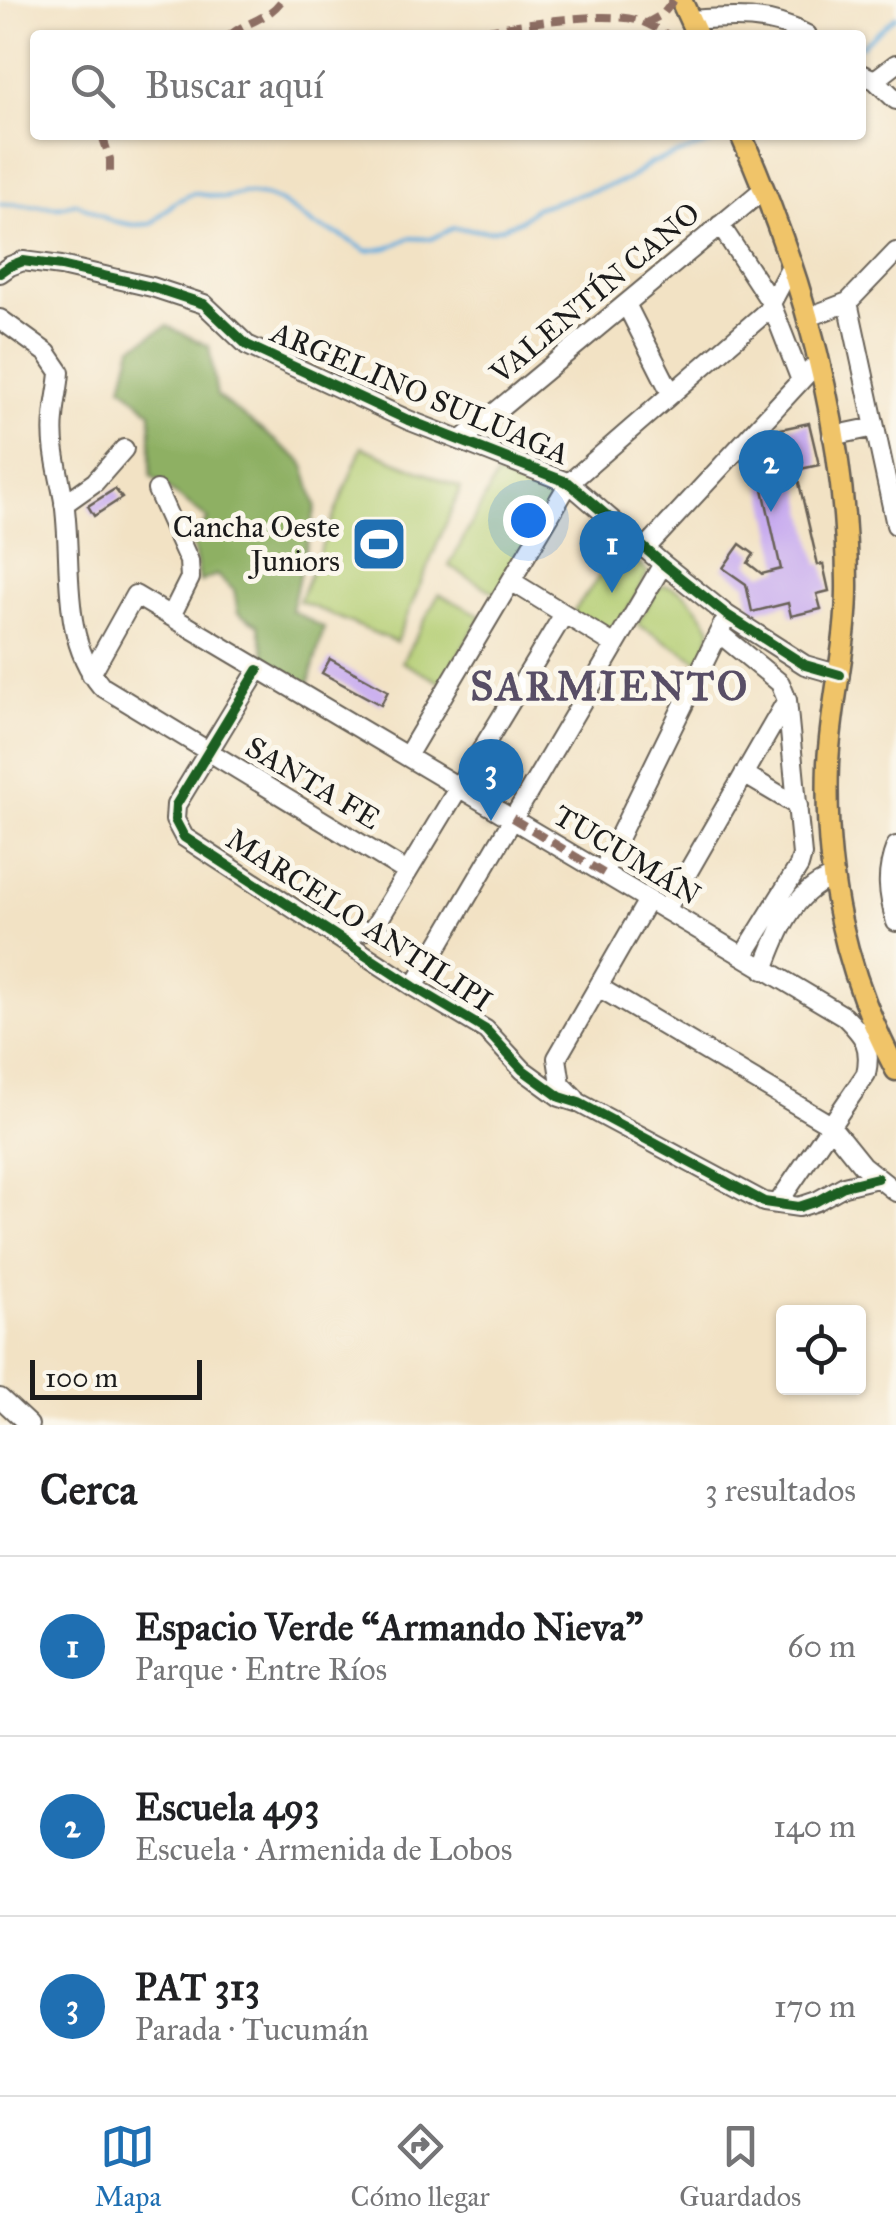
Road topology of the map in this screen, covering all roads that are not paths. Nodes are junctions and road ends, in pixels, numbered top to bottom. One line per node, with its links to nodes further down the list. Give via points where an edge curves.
1 (681, 0): 2 (main road)
2 (694, 28): 3 (street, via 752,16)
3 (798, 30)
4 (896, 64): 5 (street)
5 (868, 77): 6 (street)
6 (896, 100)
7 (743, 140): 8 (main road)
8 (764, 189): 9 (street, VALENTÍN CANO); 11 (main road)
9 (720, 225): 13 (street); 15 (street, VALENTÍN CANO)
10 (894, 260): 14 (street)
11 (792, 264): 13 (street); 16 (main road)
12 (0, 274): 23 (street, ARGELINO SULUAGA, via 23,262 62,266 204,304 247,345)
13 (770, 301): 19 (street); 20 (street, via 768,311)
14 (848, 302): 16 (street); 21 (street)
15 (626, 304): 20 (street); 23 (street, VALENTÍN CANO)
16 (809, 318): 18 (main road)
17 (0, 319): 27 (street, via 47,353 60,372 54,448)
18 (818, 362): 19 (street); 22 (main road)
19 (800, 378): 29 (street)
20 (671, 393): 25 (street)
21 (875, 427): 22 (street); 28 (street)
22 (832, 436): 39 (main road, via 848,586)
23 (462, 440): 25 (street, ARGELINO SULUAGA)
24 (124, 450): 27 (street)
25 (569, 483): 29 (street, ARGELINO SULUAGA); 31 (street)
26 (158, 490): 34 (street, via 189,561 190,578)
27 (64, 504): 38 (street, via 71,613)
28 (896, 525)
29 (645, 549): 30 (street, ARGELINO SULUAGA)
30 (662, 564): 33 (street, ARGELINO SULUAGA); 36 (street)
31 (511, 580): 32 (street); 42 (street)
32 (564, 614): 36 (street); 44 (street)
33 (727, 615): 35 (street); 39 (street, ARGELINO SULUAGA, via 804,665)
34 (171, 616): 37 (street, TUCUMÁN); 38 (street, TUCUMÁN, via 135,596)
35 (719, 633): 40 (street, via 780,683); 49 (street)
36 (614, 644): 46 (street)
37 (258, 670): 41 (street); 42 (street, TUCUMÁN)
38 (91, 674): 41 (street, SANTA FE)
39 (840, 674): 50 (main road, via 828,763)
40 (787, 700): 43 (street); 45 (street)
41 (208, 752): 48 (street, SANTA FE); 55 (street, MARCELO ANTILIPI, via 176,805 184,837)
42 (407, 756): 44 (street, TUCUMÁN)
43 (744, 774): 45 (street); 52 (street)
44 (459, 787): 46 (street, TUCUMÁN); 48 (street)
45 (798, 806): 56 (street, via 799,866)
46 (512, 818): 49 (street, TUCUMÁN); 57 (street)
47 (895, 847): 53 (street, via 888,894)
48 (407, 872): 54 (street)
49 (604, 874): 51 (street, TUCUMÁN)
50 (832, 878): 58 (street, via 798,901); 61 (main road, via 854,973)
51 (648, 900): 52 (street, TUCUMÁN); 60 (street)
52 (666, 910): 56 (street, TUCUMÁN)
53 (896, 922)
54 (373, 929): 55 (street, MARCELO ANTILIPI); 57 (street, MARCELO ANTILIPI)
55 (337, 936): 59 (street, MARCELO ANTILIPI)
56 (743, 956): 58 (street, TUCUMÁN)
57 (430, 958): 59 (street)
58 (764, 970): 63 (street, TUCUMÁN, via 844,1016 870,1054 859,1087)
59 (414, 987): 62 (street, MARCELO ANTILIPI, via 486,1030 545,1087)
60 (600, 988): 62 (street, via 557,1058 561,1084); 63 (street)
61 (896, 1070)
62 (579, 1103): 66 (street, MARCELO ANTILIPI, via 764,1202)
63 (829, 1124): 64 (street); 66 (street)
64 (877, 1178): 65 (street); 66 (street, via 799,1207)
65 (896, 1192)
66 (778, 1203)
67 (0, 1398): 68 (street)
68 (29, 1425)

